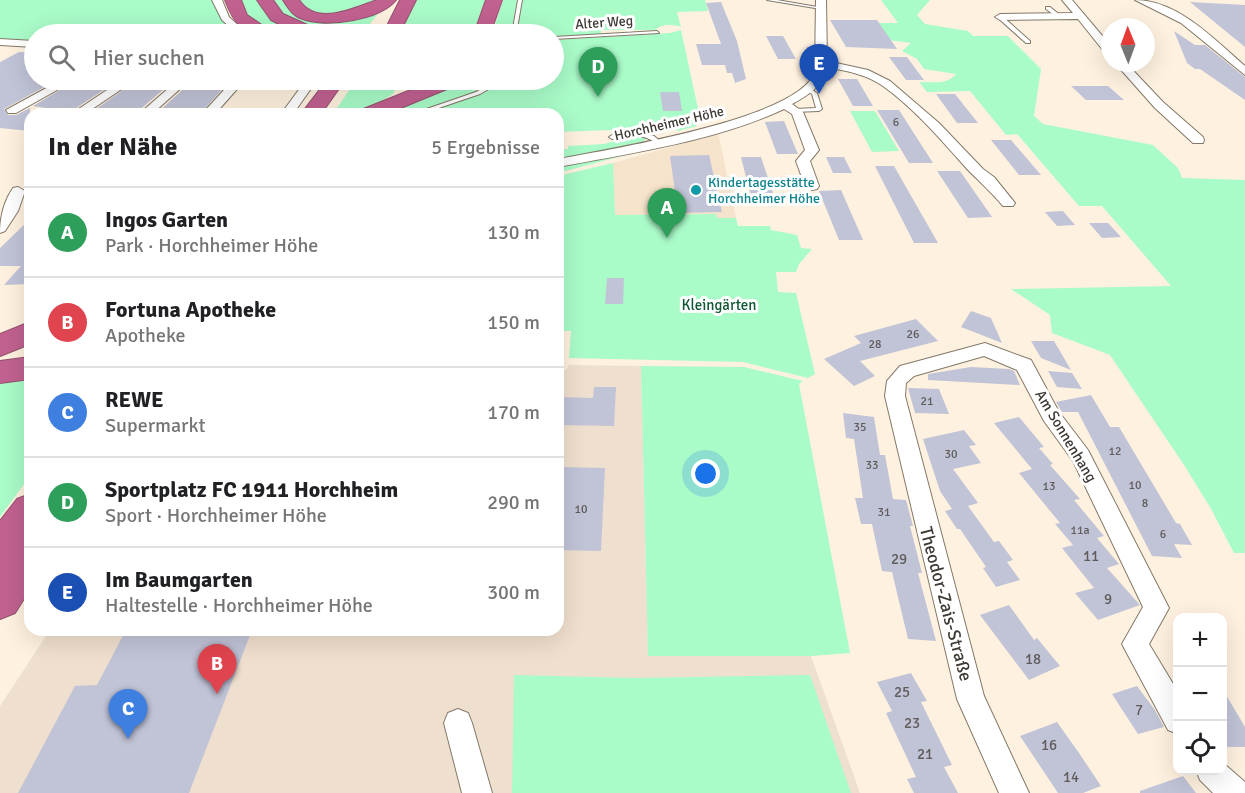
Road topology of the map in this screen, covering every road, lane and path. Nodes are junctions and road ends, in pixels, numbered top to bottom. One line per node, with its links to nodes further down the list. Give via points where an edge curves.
1 (217, 0): 19 (street)
2 (233, 0): 20 (highway)
3 (265, 0): 21 (highway, via 272,12)
4 (291, 0): 5 (highway, via 303,15 330,18 370,11)
5 (388, 0)
6 (394, 0): 22 (highway)
7 (407, 0): 23 (highway); 24 (highway)
8 (495, 0): 25 (highway)
9 (501, 0): 26 (highway)
10 (520, 0): 27 (lane)
11 (769, 0): 14 (lane)
12 (1067, 0): 17 (street)
13 (1140, 0): 36 (street, via 1186,21)
14 (821, 4): 34 (street)
15 (1048, 8): 16 (lane)
16 (1059, 16): 17 (street); 18 (street)
17 (1078, 16): 32 (street)
18 (1000, 17): 31 (lane)
19 (232, 24)
20 (246, 24)
21 (289, 24)
22 (381, 24)
23 (384, 24)
24 (396, 24)
25 (486, 24)
26 (493, 24)
27 (516, 24)
28 (657, 32): 29 (lane, Alter Weg)
29 (564, 37)
30 (0, 42): 33 (street)
31 (1028, 42)
32 (1101, 42)
33 (24, 43)
34 (821, 63): 45 (street, via 819,77); 63 (street, via 864,72 886,83 935,126)
35 (1128, 72): 57 (street)
36 (1245, 72)
37 (47, 90): 54 (street)
38 (114, 90): 46 (street)
39 (173, 90): 47 (street)
40 (230, 90): 48 (street)
41 (305, 90): 49 (street)
42 (401, 90): 50 (highway)
43 (427, 90): 51 (highway)
44 (483, 90): 52 (lane)
45 (809, 90): 53 (street, Horchheimer Höhe); 53 (lane, via 814,93 819,109)
46 (86, 108)
47 (152, 108)
48 (213, 108)
49 (292, 108)
50 (379, 108)
51 (382, 108)
52 (433, 108)
53 (790, 108): 58 (street, Horchheimer Höhe); 60 (street, via 812,150 803,161)
54 (6, 109): 55 (street)
55 (24, 112)
56 (612, 137): 58 (lane, via 640,132)
57 (1198, 140)
58 (658, 142): 59 (street, Horchheimer Höhe)
59 (564, 162)
60 (812, 186)
61 (0, 191): 62 (street)
62 (24, 192): 64 (street, via 14,196 14,204)
63 (1008, 203)
64 (0, 228)
65 (24, 335): 66 (highway)
66 (0, 346)
67 (24, 369): 68 (highway)
68 (0, 372)
69 (897, 410): 74 (street, Am Sonnenhang, via 897,381 907,371 985,349 1024,365 1051,416 1081,456 1156,608 1135,644); 78 (street, Theodor-Zais-Straße, via 971,699)
70 (24, 518): 71 (highway)
71 (0, 552)
72 (24, 563): 73 (highway)
73 (0, 599)
74 (1173, 711)
75 (458, 723): 77 (street)
76 (1214, 775): 79 (street)
77 (477, 793)
78 (1014, 793)
79 (1234, 793)

